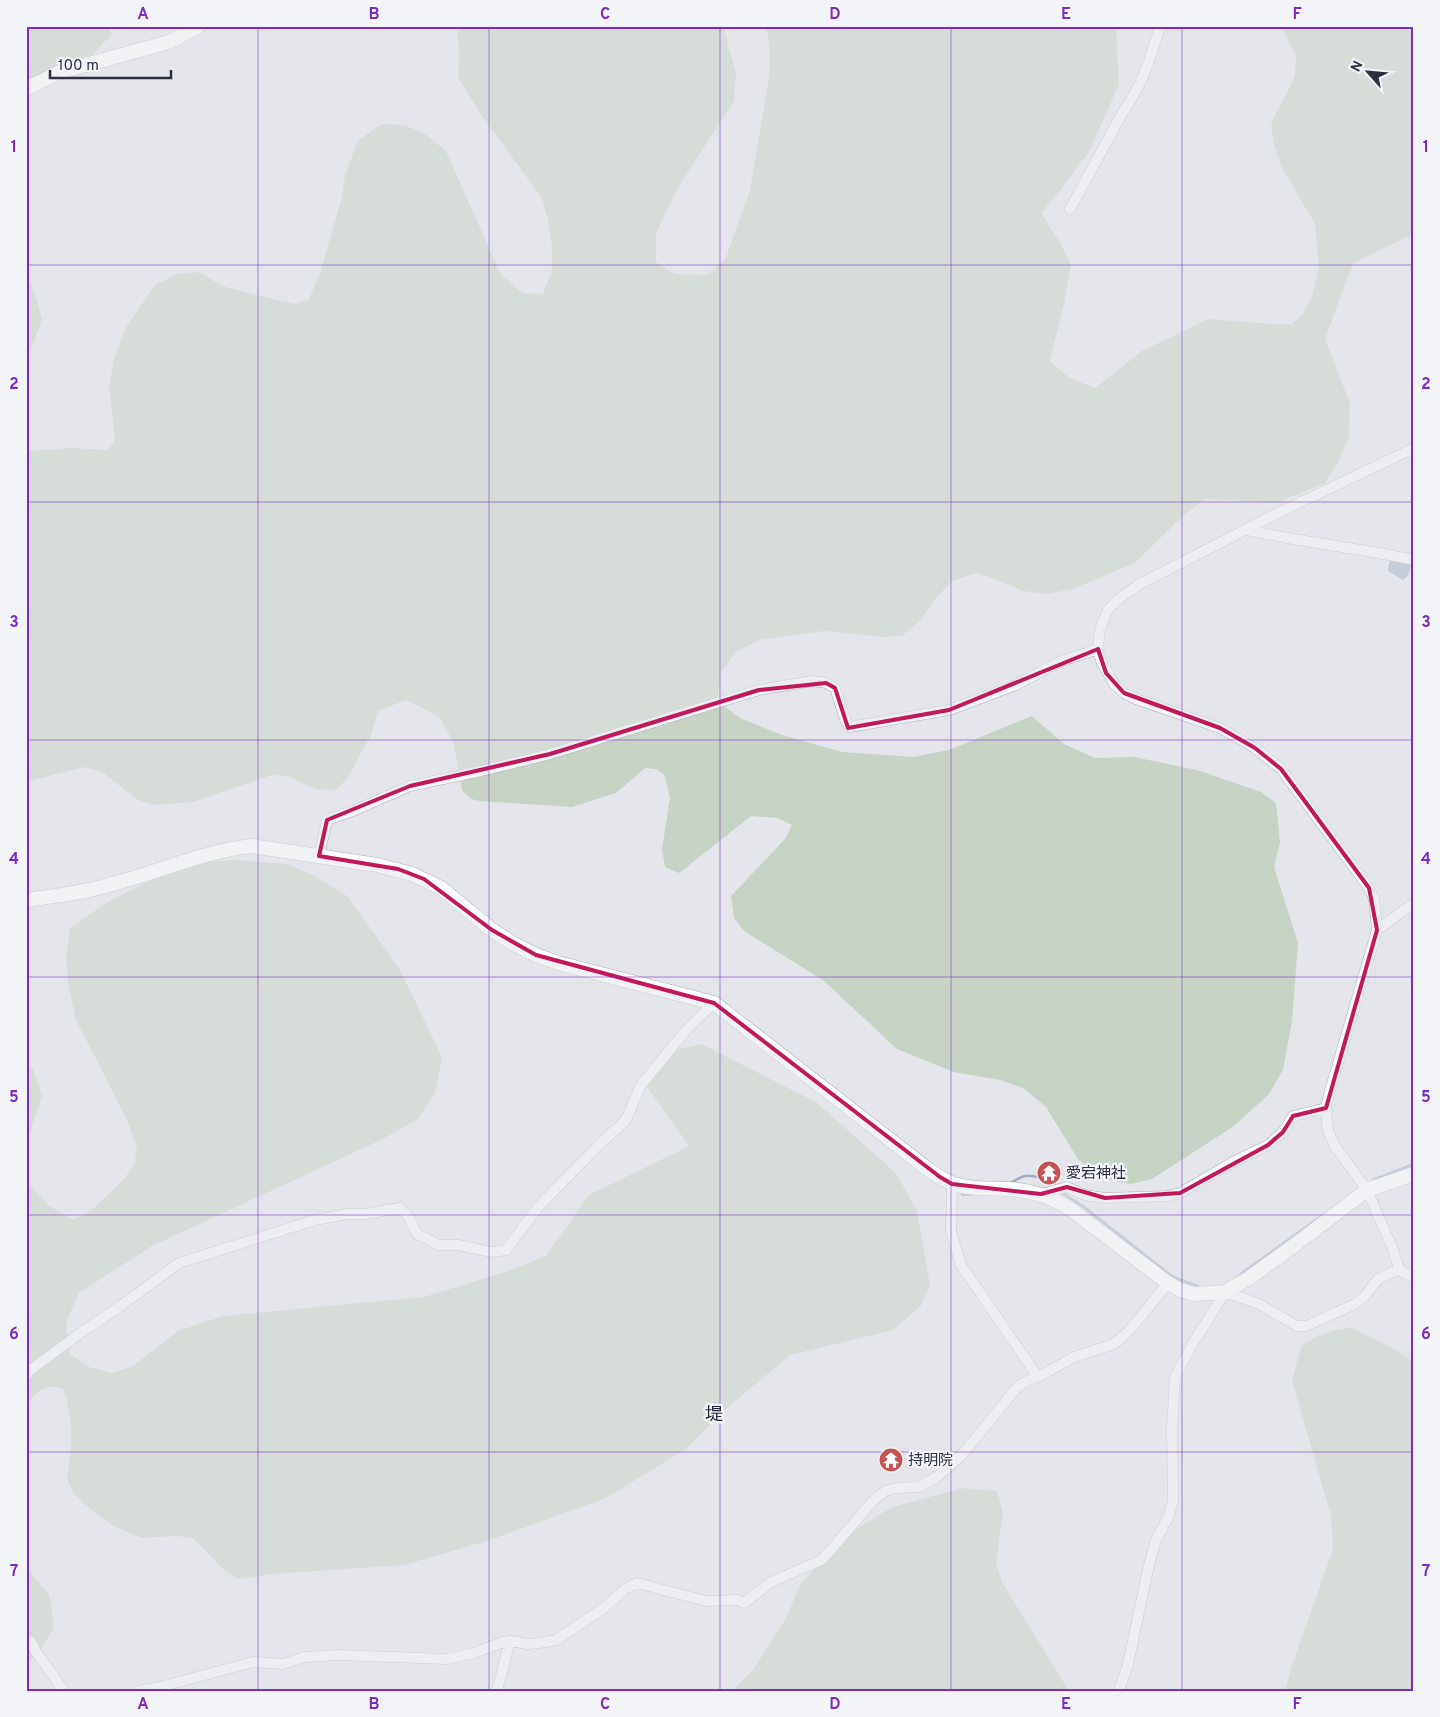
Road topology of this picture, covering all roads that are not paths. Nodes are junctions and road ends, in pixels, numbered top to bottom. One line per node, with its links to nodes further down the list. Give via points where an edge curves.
1 (199, 26): 3 (street, via 169,42 60,72)
2 (1160, 26): 4 (street, via 1147,69 1133,98)
3 (26, 89)
4 (1070, 209)
5 (1414, 448): 6 (street)
6 (1247, 530): 7 (street); 8 (street, via 1138,585 1116,601 1102,623)
7 (1414, 560)
8 (1098, 649): 9 (street, via 1059,662 1016,685 949,710 850,727 835,688 826,683 812,681 759,690 550,754 410,786 327,820); 12 (street, via 1106,673 1124,692 1220,728 1255,748 1281,769 1369,888 1374,899)
9 (319, 856): 10 (street, via 252,846 232,848 92,890); 13 (street, via 398,870 424,879 441,888 492,930 536,956)
10 (26, 900)
11 (1414, 903): 12 (street)
12 (1377, 930): 14 (street)
13 (714, 1003): 16 (street, via 925,1167); 23 (street, via 688,1028 641,1085 626,1120 539,1206 506,1250 492,1252 439,1245 417,1234 400,1208 315,1220 179,1263)
14 (1326, 1108): 17 (street, via 1329,1133 1335,1146); 18 (street, via 1292,1116 1283,1132 1268,1145 1180,1194 1105,1198 1085,1195 1067,1187)
15 (1414, 1174): 17 (street)
16 (952, 1184): 18 (street); 24 (street, via 951,1232 961,1265)
17 (1367, 1190): 19 (street); 22 (street, via 1249,1278)
18 (1052, 1191): 21 (street, via 1069,1208)
19 (1399, 1269): 20 (street); 22 (street, via 1378,1279 1355,1304 1306,1326 1297,1326 1259,1304)
20 (1414, 1277)
21 (1168, 1283): 22 (street, via 1194,1294); 24 (street, via 1129,1331 1114,1344 1074,1357)
22 (1225, 1292): 30 (street, via 1174,1377 1173,1500 1148,1565 1128,1664)
23 (26, 1376)
24 (1038, 1377): 26 (street, via 1018,1386 962,1454 937,1477 918,1487 885,1491 872,1501 822,1560 771,1582 744,1603 737,1600 706,1601 637,1583 556,1640 528,1644)
25 (26, 1639): 27 (street)
26 (510, 1640): 28 (street, via 474,1654 447,1659 338,1655 304,1657 283,1664 254,1662); 29 (street)
27 (64, 1691)
28 (138, 1691)
29 (497, 1691)
30 (1119, 1691)

